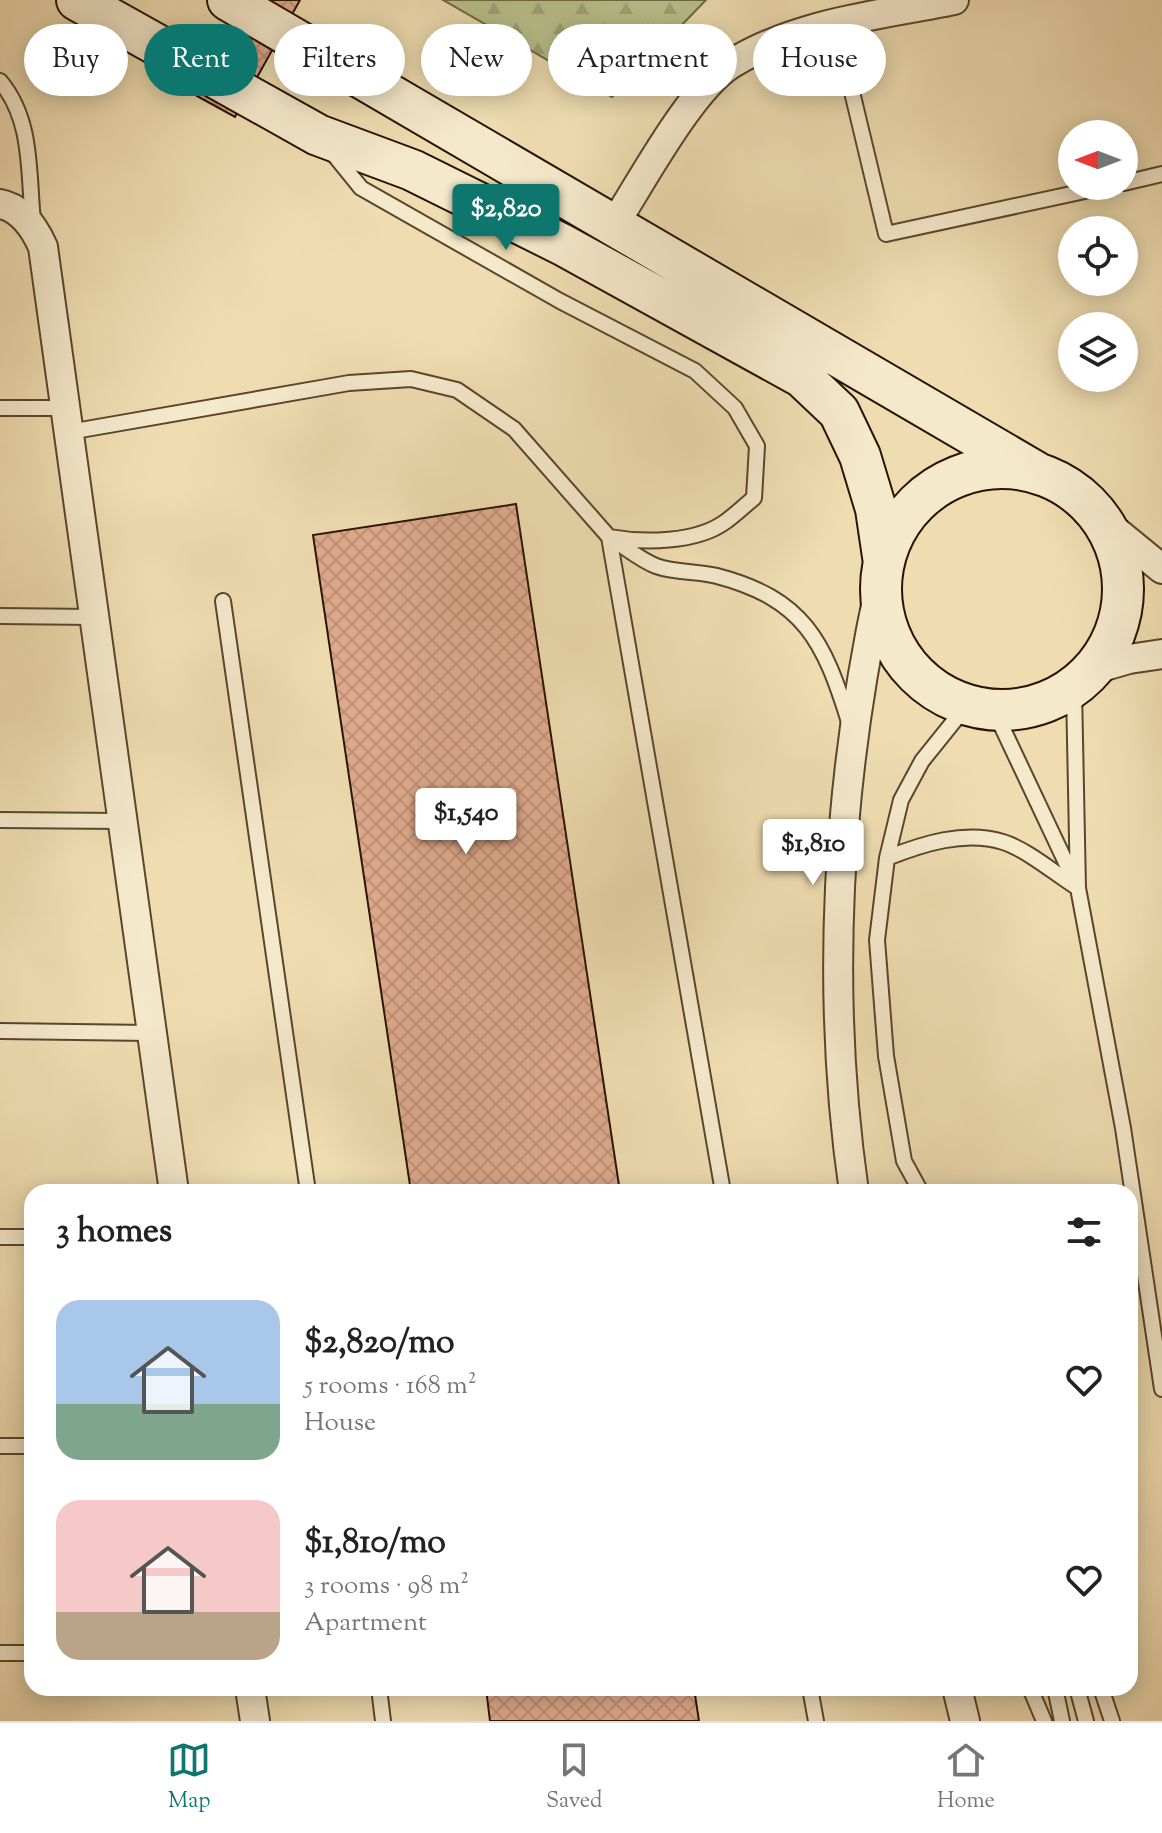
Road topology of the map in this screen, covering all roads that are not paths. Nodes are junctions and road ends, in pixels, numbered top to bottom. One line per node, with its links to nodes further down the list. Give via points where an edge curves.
1 (77, 0): 8 (main road)
2 (228, 0): 14 (main road)
3 (954, 0): 4 (street)
4 (841, 24)
5 (753, 54): 14 (street, via 730,65 698,97)
6 (0, 81): 13 (lane, via 16,100 25,129)
7 (853, 96): 11 (lane, via 886,234)
8 (318, 135): 19 (lane, via 361,188 695,371 735,408 757,446 754,498 723,524 689,537); 21 (main road, via 412,170 563,245 802,377 839,412 860,456 876,509)
9 (1162, 174): 10 (lane)
10 (1138, 180)
11 (1058, 197)
12 (0, 204): 13 (street)
13 (33, 225): 16 (street, via 43,247)
14 (613, 226): 17 (main road)
15 (0, 408): 16 (lane)
16 (67, 420): 19 (lane, via 411,379 457,390 514,429); 24 (street)
17 (1036, 472): 18 (main road, via 1061,482); 21 (main road, via 993,467 931,490 901,522)
18 (1101, 519): 20 (street); 26 (main road, via 1122,569 1123,596 1107,648)
19 (609, 537): 28 (lane, via 656,566 716,576 765,593 793,610 835,677); 37 (lane)
20 (1162, 569)
21 (882, 574): 27 (main road, via 888,628 909,666 943,695); 28 (street)
22 (223, 601): 36 (lane)
23 (0, 616): 24 (lane)
24 (94, 617): 30 (street)
25 (1162, 654): 26 (street, via 1129,659)
26 (1082, 680): 27 (main road, via 1021,709); 32 (lane)
27 (981, 708): 31 (lane, via 922,761 901,800); 32 (lane)
28 (856, 743): 38 (street, via 836,911 841,1105)
29 (0, 820): 30 (lane)
30 (122, 821): 34 (street)
31 (887, 858): 32 (lane, via 929,842 1003,842); 39 (lane, via 877,940 886,1056 904,1161)
32 (1078, 888): 40 (lane)
33 (0, 1031): 34 (lane)
34 (150, 1033): 35 (street)
35 (173, 1184)
36 (307, 1184)
37 (722, 1184)
38 (853, 1184)
39 (917, 1184)
40 (1131, 1184)
41 (1138, 1228): 44 (lane)
42 (0, 1237): 43 (lane)
43 (24, 1237)
44 (1162, 1389)
45 (0, 1446): 46 (lane)
46 (24, 1446)
47 (0, 1653): 48 (lane)
48 (24, 1653)
49 (251, 1696): 57 (street)
50 (380, 1696): 58 (lane)
51 (811, 1696): 59 (lane)
52 (959, 1696): 60 (street)
53 (1033, 1696): 61 (lane)
54 (1057, 1696): 62 (lane)
55 (1079, 1696): 63 (lane)
56 (1104, 1696): 64 (lane)
57 (255, 1721)
58 (383, 1721)
59 (816, 1721)
60 (965, 1721)
61 (1044, 1721)
62 (1062, 1721)
63 (1086, 1721)
64 (1112, 1721)

